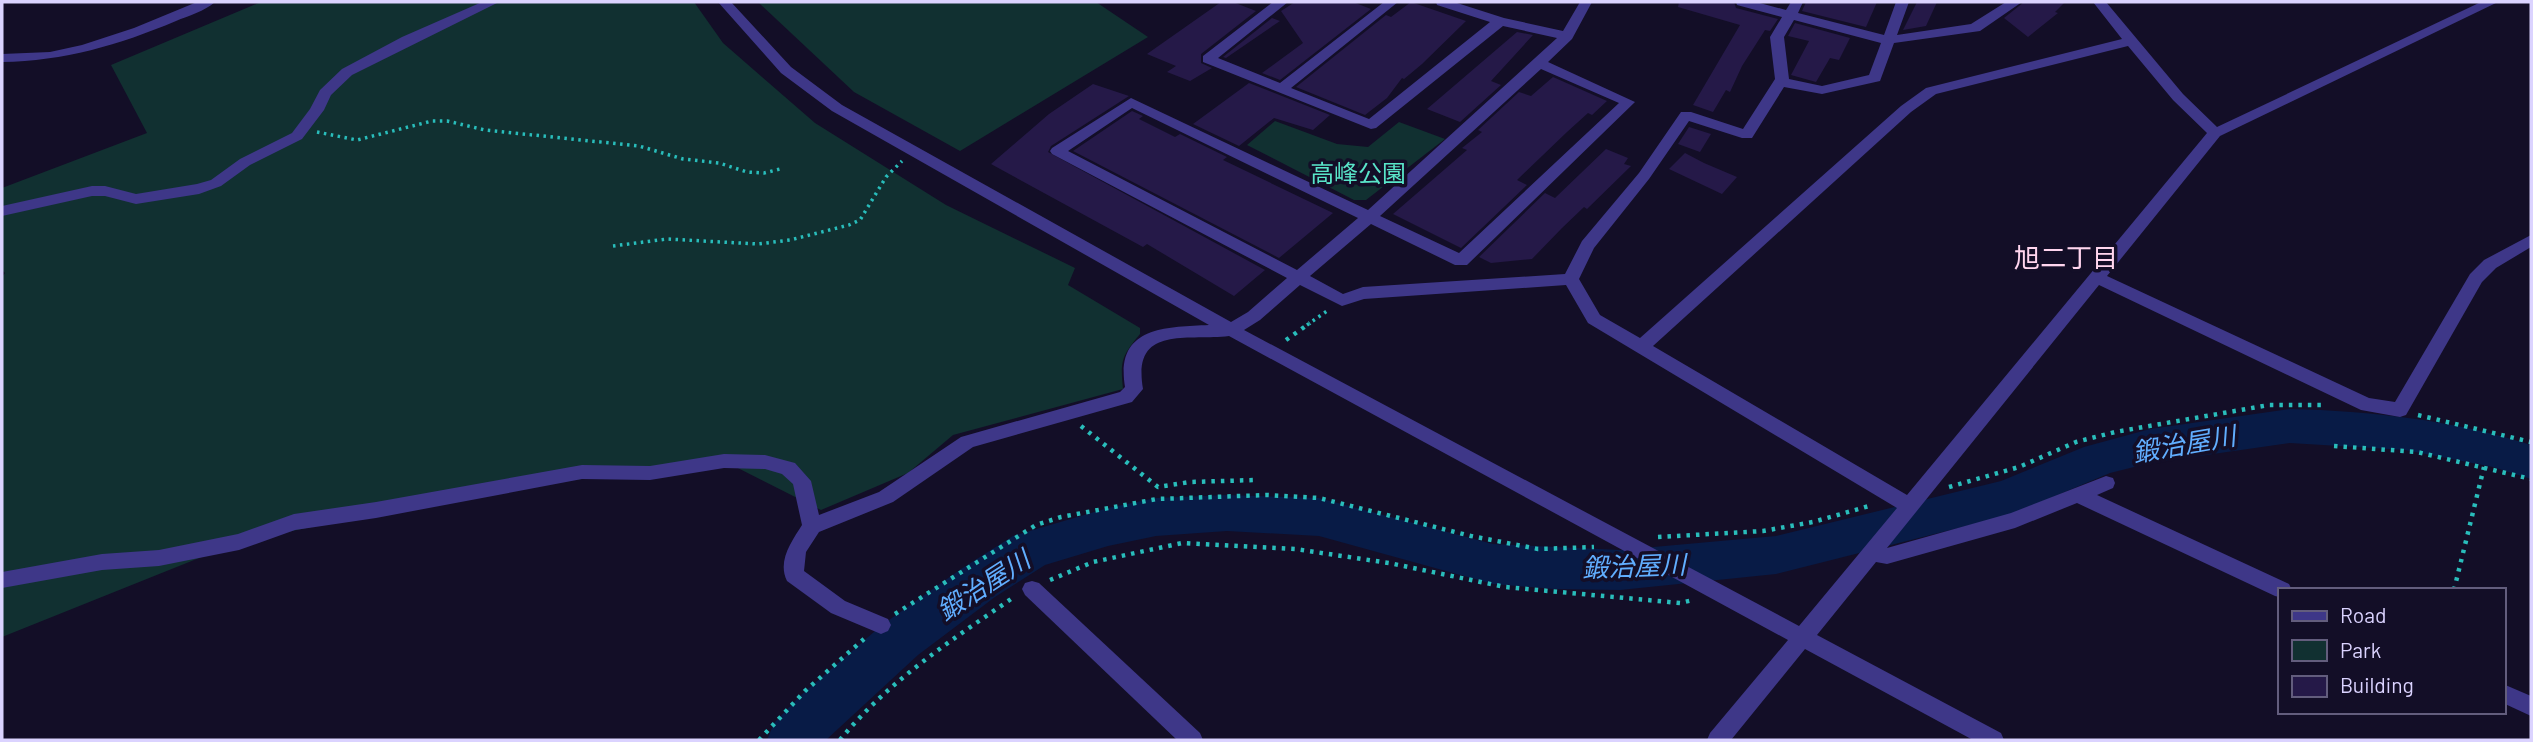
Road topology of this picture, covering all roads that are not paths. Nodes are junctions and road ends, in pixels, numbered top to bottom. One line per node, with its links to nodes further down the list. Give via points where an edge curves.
1 (208, 2): 18 (street, via 96,46 48,56)
2 (492, 2): 23 (street, via 348,72 325,93 302,132 216,183 136,199 92,191)
3 (724, 2): 29 (street, via 786,70 837,108)
4 (1281, 2): 21 (street, via 1208,59)
5 (1392, 2): 21 (street)
6 (1442, 2): 14 (street)
7 (1586, 2): 15 (street)
8 (1742, 2): 13 (street)
9 (1902, 2): 16 (street)
10 (2015, 2): 16 (street, via 1975,28)
11 (2099, 2): 17 (street)
12 (2491, 2): 22 (street)
13 (1794, 8): 16 (street); 20 (street, via 1777,37)
14 (1500, 21): 15 (street); 21 (street, via 1371,125)
15 (1567, 36): 19 (street)
16 (1887, 40): 20 (street, via 1875,78 1822,90)
17 (2130, 41): 22 (street); 30 (street, via 1931,91)
18 (2, 58)
19 (1539, 63): 24 (street); 24 (street, via 1628,102 1461,261)
20 (1780, 82): 28 (street, via 1747,135 1686,115 1630,194 1608,215)
21 (1282, 88)
22 (2215, 133): 27 (street)
23 (2, 211)
24 (1369, 217): 26 (street); 26 (street, via 1131,102 1057,151)
25 (2531, 240): 27 (street, via 2490,264 2476,278 2400,410 2367,405)
26 (1300, 277): 28 (street, via 1342,300 1363,293); 29 (street)
27 (2098, 278): 33 (street, via 1927,487)
28 (1571, 279): 30 (street, via 1594,319)
29 (1231, 330): 34 (street, via 1165,333 1144,340 1131,365 1134,390 1126,397 967,442 887,497); 40 (street)
30 (1640, 348): 33 (street)
31 (2106, 483): 32 (street)
32 (2077, 494): 35 (street, via 2015,520 1923,547 1887,556); 37 (street)
33 (1905, 505): 35 (street)
34 (812, 526): 36 (street, via 802,481 788,468 724,461 650,473 582,472 294,522 239,542 172,555); 39 (street, via 796,551 794,575 838,607)
35 (1876, 549): 40 (street)
36 (2, 580)
37 (2278, 588)
38 (1032, 589): 43 (street)
39 (881, 625)
40 (1803, 636): 44 (street); 45 (street)
41 (2505, 694): 42 (street)
42 (2531, 706)
43 (1192, 740)
44 (1718, 740)
45 (1993, 740)

